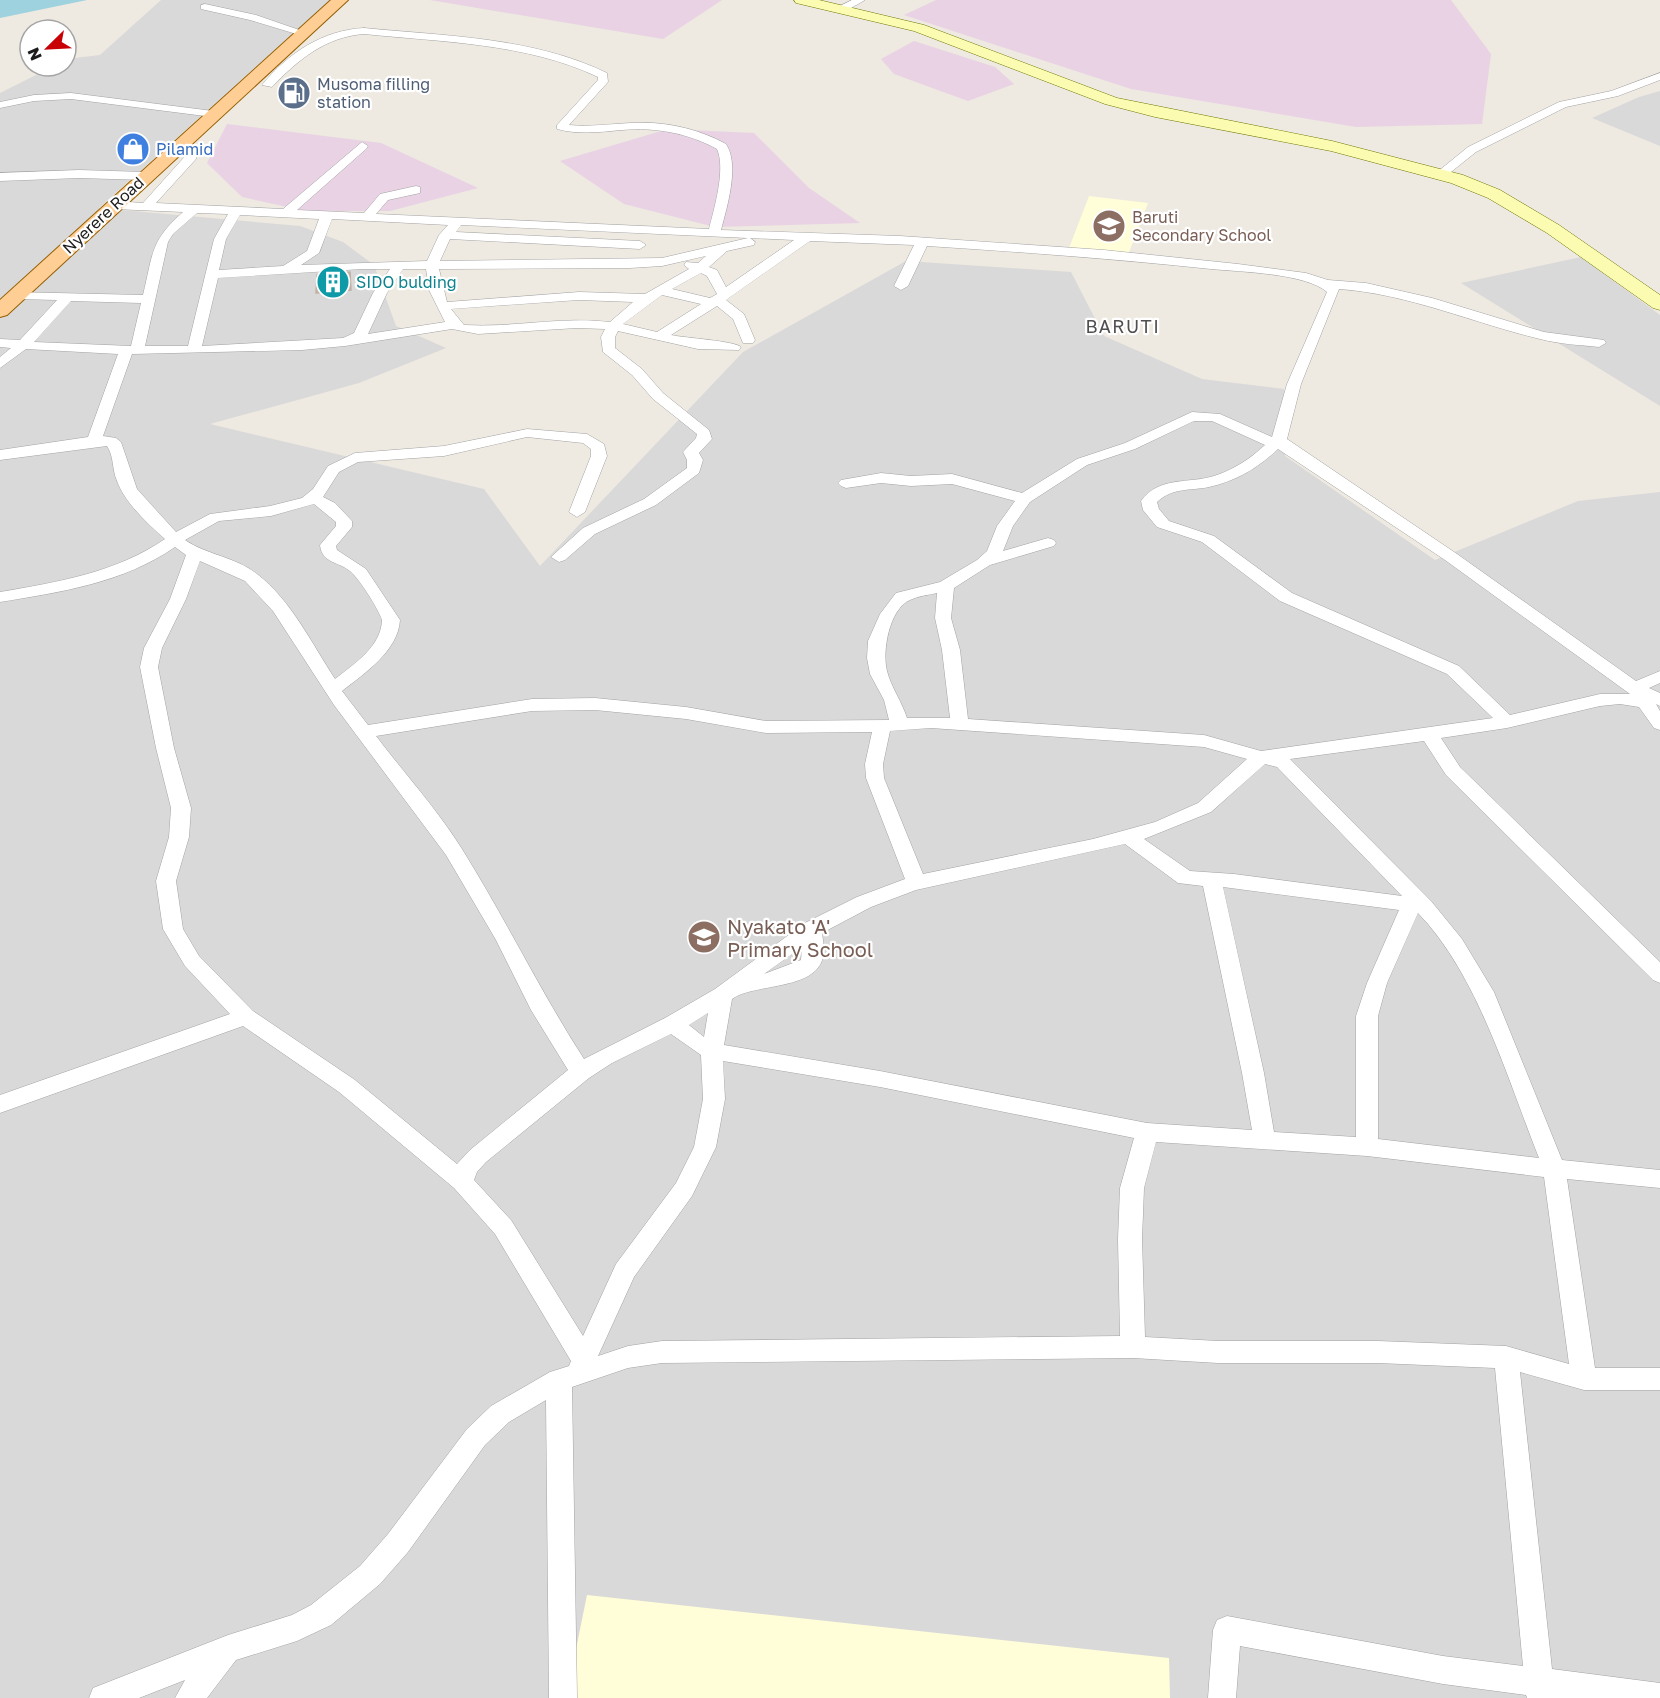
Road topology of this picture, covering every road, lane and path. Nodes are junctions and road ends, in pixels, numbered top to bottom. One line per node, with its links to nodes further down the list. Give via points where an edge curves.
1 (340, 0): 6 (main road, Nyerere Road)
2 (801, 0): 5 (street)
3 (860, 0): 5 (street)
4 (205, 8): 6 (street)
5 (842, 9): 13 (street, via 918,28 1111,102 1332,146)
6 (303, 33): 10 (main road, Nyerere Road)
7 (1660, 76): 13 (street, via 1614,94 1563,104 1469,151)
8 (268, 85): 26 (street, via 288,64 325,39 335,33 354,31 503,49 584,66 603,75 604,80 561,127 583,131 640,125 691,135 722,147 728,161 726,192)
9 (0, 105): 10 (street, via 71,96)
10 (213, 114): 14 (main road, Nyerere Road)
11 (362, 146): 21 (street)
12 (192, 156): 18 (street)
13 (1442, 173): 47 (street, via 1494,194 1544,224)
14 (145, 176): 15 (street); 17 (main road, Nyerere Road)
15 (0, 177)
16 (416, 190): 23 (street, via 384,197)
17 (114, 204): 18 (street); 42 (main road, Nyerere Road)
18 (147, 206): 19 (street)
19 (194, 209): 20 (street); 45 (street, via 162,242)
20 (236, 212): 21 (street); 38 (street, via 220,239)
21 (285, 214): 22 (street)
22 (327, 215): 23 (street); 37 (street, via 313,253)
23 (367, 217): 24 (street)
24 (458, 221): 25 (street); 27 (street)
25 (624, 230): 26 (street); 31 (street)
26 (714, 233): 28 (street)
27 (445, 235): 31 (street); 35 (street)
28 (772, 236): 29 (street); 32 (street)
29 (807, 237): 30 (street); 46 (street)
30 (922, 242): 39 (street, via 1238,267); 40 (street)
31 (640, 245): 33 (street)
32 (724, 248): 33 (street); 36 (street)
33 (662, 262): 35 (street); 36 (street)
34 (400, 264): 35 (street); 37 (street); 53 (street, via 372,307 363,331)
35 (432, 264): 48 (street, via 432,277)
36 (700, 267): 41 (street); 46 (street, via 712,273)
37 (278, 270): 38 (street)
38 (211, 274): 60 (street)
39 (1326, 284): 55 (street, via 1366,287 1543,336); 63 (street, via 1334,291 1294,384)
40 (901, 286)
41 (661, 291): 44 (street); 46 (street)
42 (17, 295): 43 (street); 49 (main road, Nyerere Road)
43 (67, 297): 45 (street); 57 (street)
44 (645, 298): 48 (street, via 579,296); 51 (street)
45 (148, 299): 59 (street)
46 (718, 300): 52 (street); 54 (street, via 739,316)
47 (1660, 304)
48 (442, 306): 50 (street)
49 (0, 311)
50 (454, 325): 51 (street, via 475,330 586,324); 53 (street)
51 (614, 327): 52 (street); 72 (street, via 607,342 609,349 704,433 704,439 691,452 694,470 651,502 593,529)
52 (660, 336): 58 (street, via 710,347)
53 (354, 340): 60 (street)
54 (748, 340)
55 (1599, 343)
56 (2, 344): 57 (street)
57 (23, 345): 59 (street); 61 (street)
58 (734, 347)
59 (132, 350): 60 (street); 62 (street)
60 (194, 350)
61 (0, 364)
62 (94, 441): 64 (street); 69 (street, via 111,441 116,445 130,491)
63 (1277, 442): 67 (street, via 1215,417 1192,416 1130,446 1082,462); 78 (street, via 1451,557); 79 (street, via 1252,464 1218,479 1159,491 1149,501 1151,510 1163,524 1214,543 1286,597 1453,670)
64 (0, 455)
65 (846, 483): 67 (street, via 881,478 952,479)
66 (314, 498): 68 (street, via 333,469 355,458 444,451 520,434 543,434 587,439 599,447); 69 (street, via 271,511 216,518); 77 (street, via 344,521 344,527 328,545 331,556 357,568 390,618 389,635 366,663)
67 (1024, 499): 73 (street, via 1005,526 994,553)
68 (578, 512)
69 (175, 540): 71 (street); 75 (street, via 129,567 100,577)
70 (1048, 543): 73 (street)
71 (195, 554): 77 (street, via 251,577 280,608); 93 (street, via 148,667 181,808 179,837 166,891 180,943 212,985)
72 (559, 557)
73 (983, 563): 74 (street)
74 (946, 586): 80 (street, via 943,618); 82 (street, via 902,597 888,614 876,658 879,674 893,700)
75 (0, 597)
76 (1660, 676): 78 (street)
77 (333, 689): 83 (street)
78 (1647, 697): 79 (street, via 1600,700); 81 (street)
79 (1507, 722): 84 (street)
80 (960, 724): 82 (street); 85 (street, via 1184,737)
81 (1660, 724)
82 (890, 725): 83 (street, via 766,727 686,713 573,704 532,705); 88 (street, via 874,764 875,778)
83 (363, 732): 96 (street, via 453,851 506,939 538,1004)
84 (1429, 734): 85 (street); 91 (street, via 1453,771 1486,806)
85 (1264, 756): 86 (street, via 1250,764 1210,805); 89 (street, via 1291,768)
86 (1130, 838): 87 (street, via 1174,873); 88 (street)
87 (1212, 881): 89 (street); 99 (street, via 1256,1077)
88 (916, 883): 90 (street)
89 (1418, 906): 100 (street, via 1377,983 1368,1016); 101 (street, via 1455,944 1483,992)
90 (812, 928): 92 (street); 92 (street, via 813,957 809,965 776,980)
91 (1660, 975)
92 (728, 991): 94 (street); 95 (street)
93 (245, 1017): 97 (street); 103 (street, via 347,1086)
94 (673, 1024): 95 (street); 96 (street)
95 (712, 1051): 98 (street, via 880,1079); 106 (street, via 714,1099 705,1147 672,1207 625,1271)
96 (581, 1072): 103 (street, via 477,1156)
97 (0, 1104)
98 (1147, 1132): 99 (street); 104 (street, via 1132,1188)
99 (1264, 1138): 100 (street)
100 (1368, 1147): 101 (street)
101 (1554, 1168): 102 (street); 107 (street)
102 (1660, 1179)
103 (462, 1181): 106 (street, via 503,1227)
104 (1133, 1347): 105 (street); 106 (street, via 662,1352)
105 (1506, 1357): 107 (street); 110 (street)
106 (574, 1371): 109 (street, via 500,1414 476,1437 398,1544 370,1575 321,1615 297,1627); 114 (street)
107 (1584, 1379): 108 (street)
108 (1660, 1379)
109 (228, 1649): 112 (street); 113 (street)
110 (1540, 1690): 111 (street); 115 (street, via 1227,1630)
111 (1660, 1697)
112 (103, 1698)
113 (189, 1698)
114 (563, 1698)
115 (1222, 1698)

